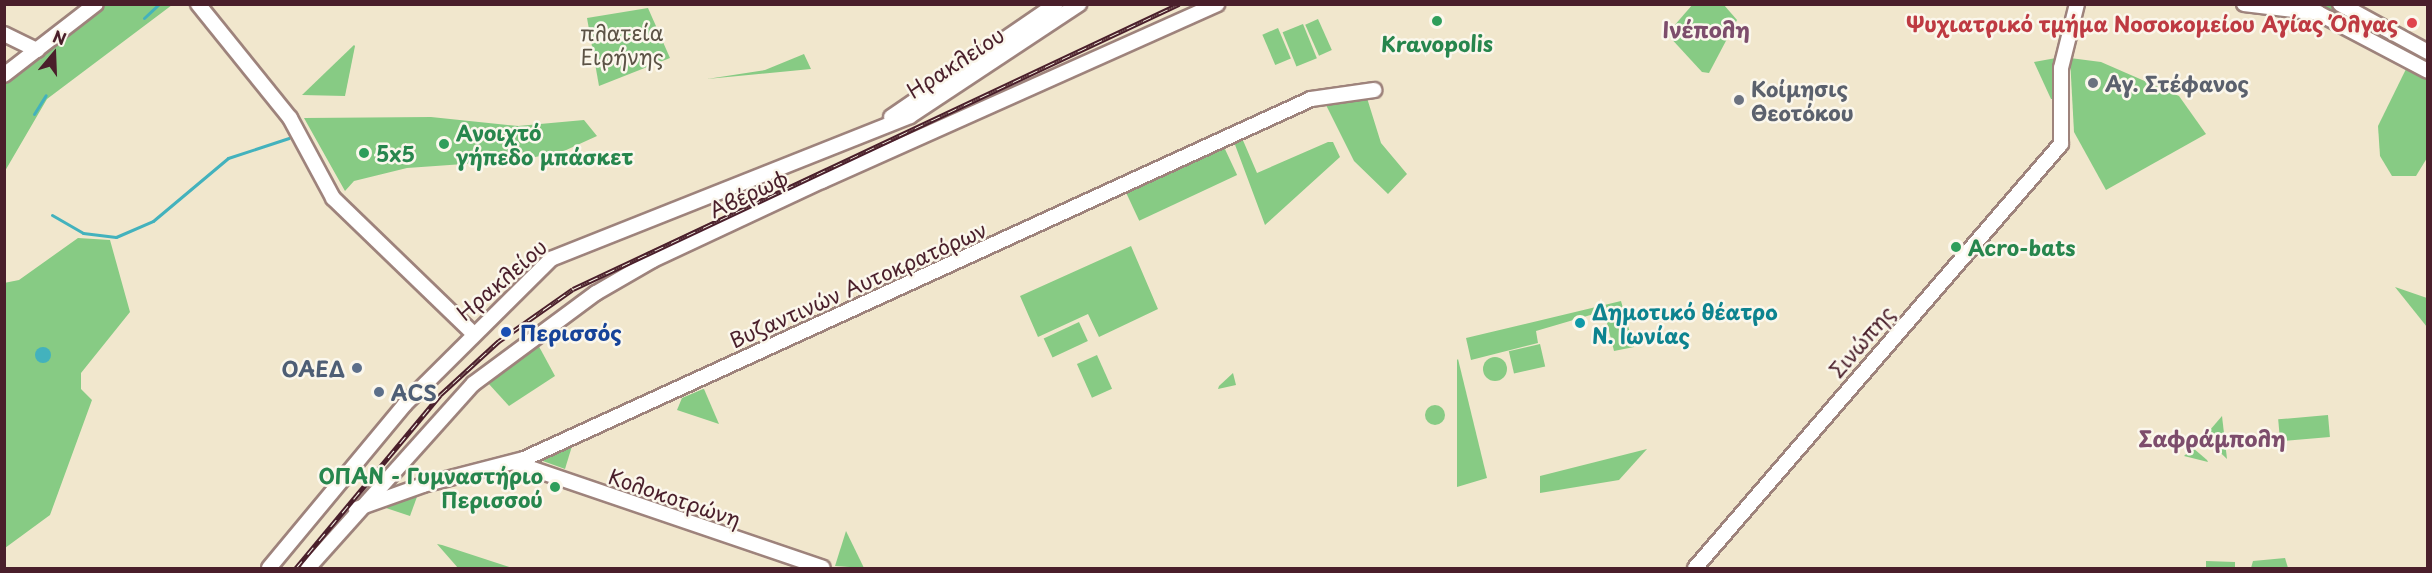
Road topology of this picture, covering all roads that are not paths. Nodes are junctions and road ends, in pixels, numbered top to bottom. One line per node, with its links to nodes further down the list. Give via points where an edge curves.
1 (96, 4): 10 (street)
2 (198, 4): 16 (street, via 290,118 313,153 333,198)
3 (1056, 4): 15 (street, Ηρακλείου)
4 (1079, 4): 15 (street, Ηρακλείου, via 934,102)
5 (1217, 4): 18 (street, Αβέρωφ, via 653,260 596,293 473,384)
6 (2077, 4): 22 (street, Σινώπης, via 2061,68 2061,144)
7 (2244, 4): 12 (street, via 2318,13)
8 (2340, 4): 11 (street)
9 (4, 34): 10 (street)
10 (37, 50): 13 (street)
11 (2427, 52)
12 (2427, 72)
13 (4, 75)
14 (1374, 90): 17 (street, Βυζαντινών Αυτοκρατόρων, via 1309,100)
15 (880, 126): 16 (street, Ηρακλείου, via 569,249 537,270)
16 (472, 332): 19 (street, Ηρακλείου)
17 (515, 463): 18 (street, Βυζαντινών Αυτοκρατόρων, via 423,485); 21 (street, Κολοκοτρώνη)
18 (356, 509): 20 (street)
19 (269, 568)
20 (308, 568)
21 (823, 568)
22 (1695, 568)

